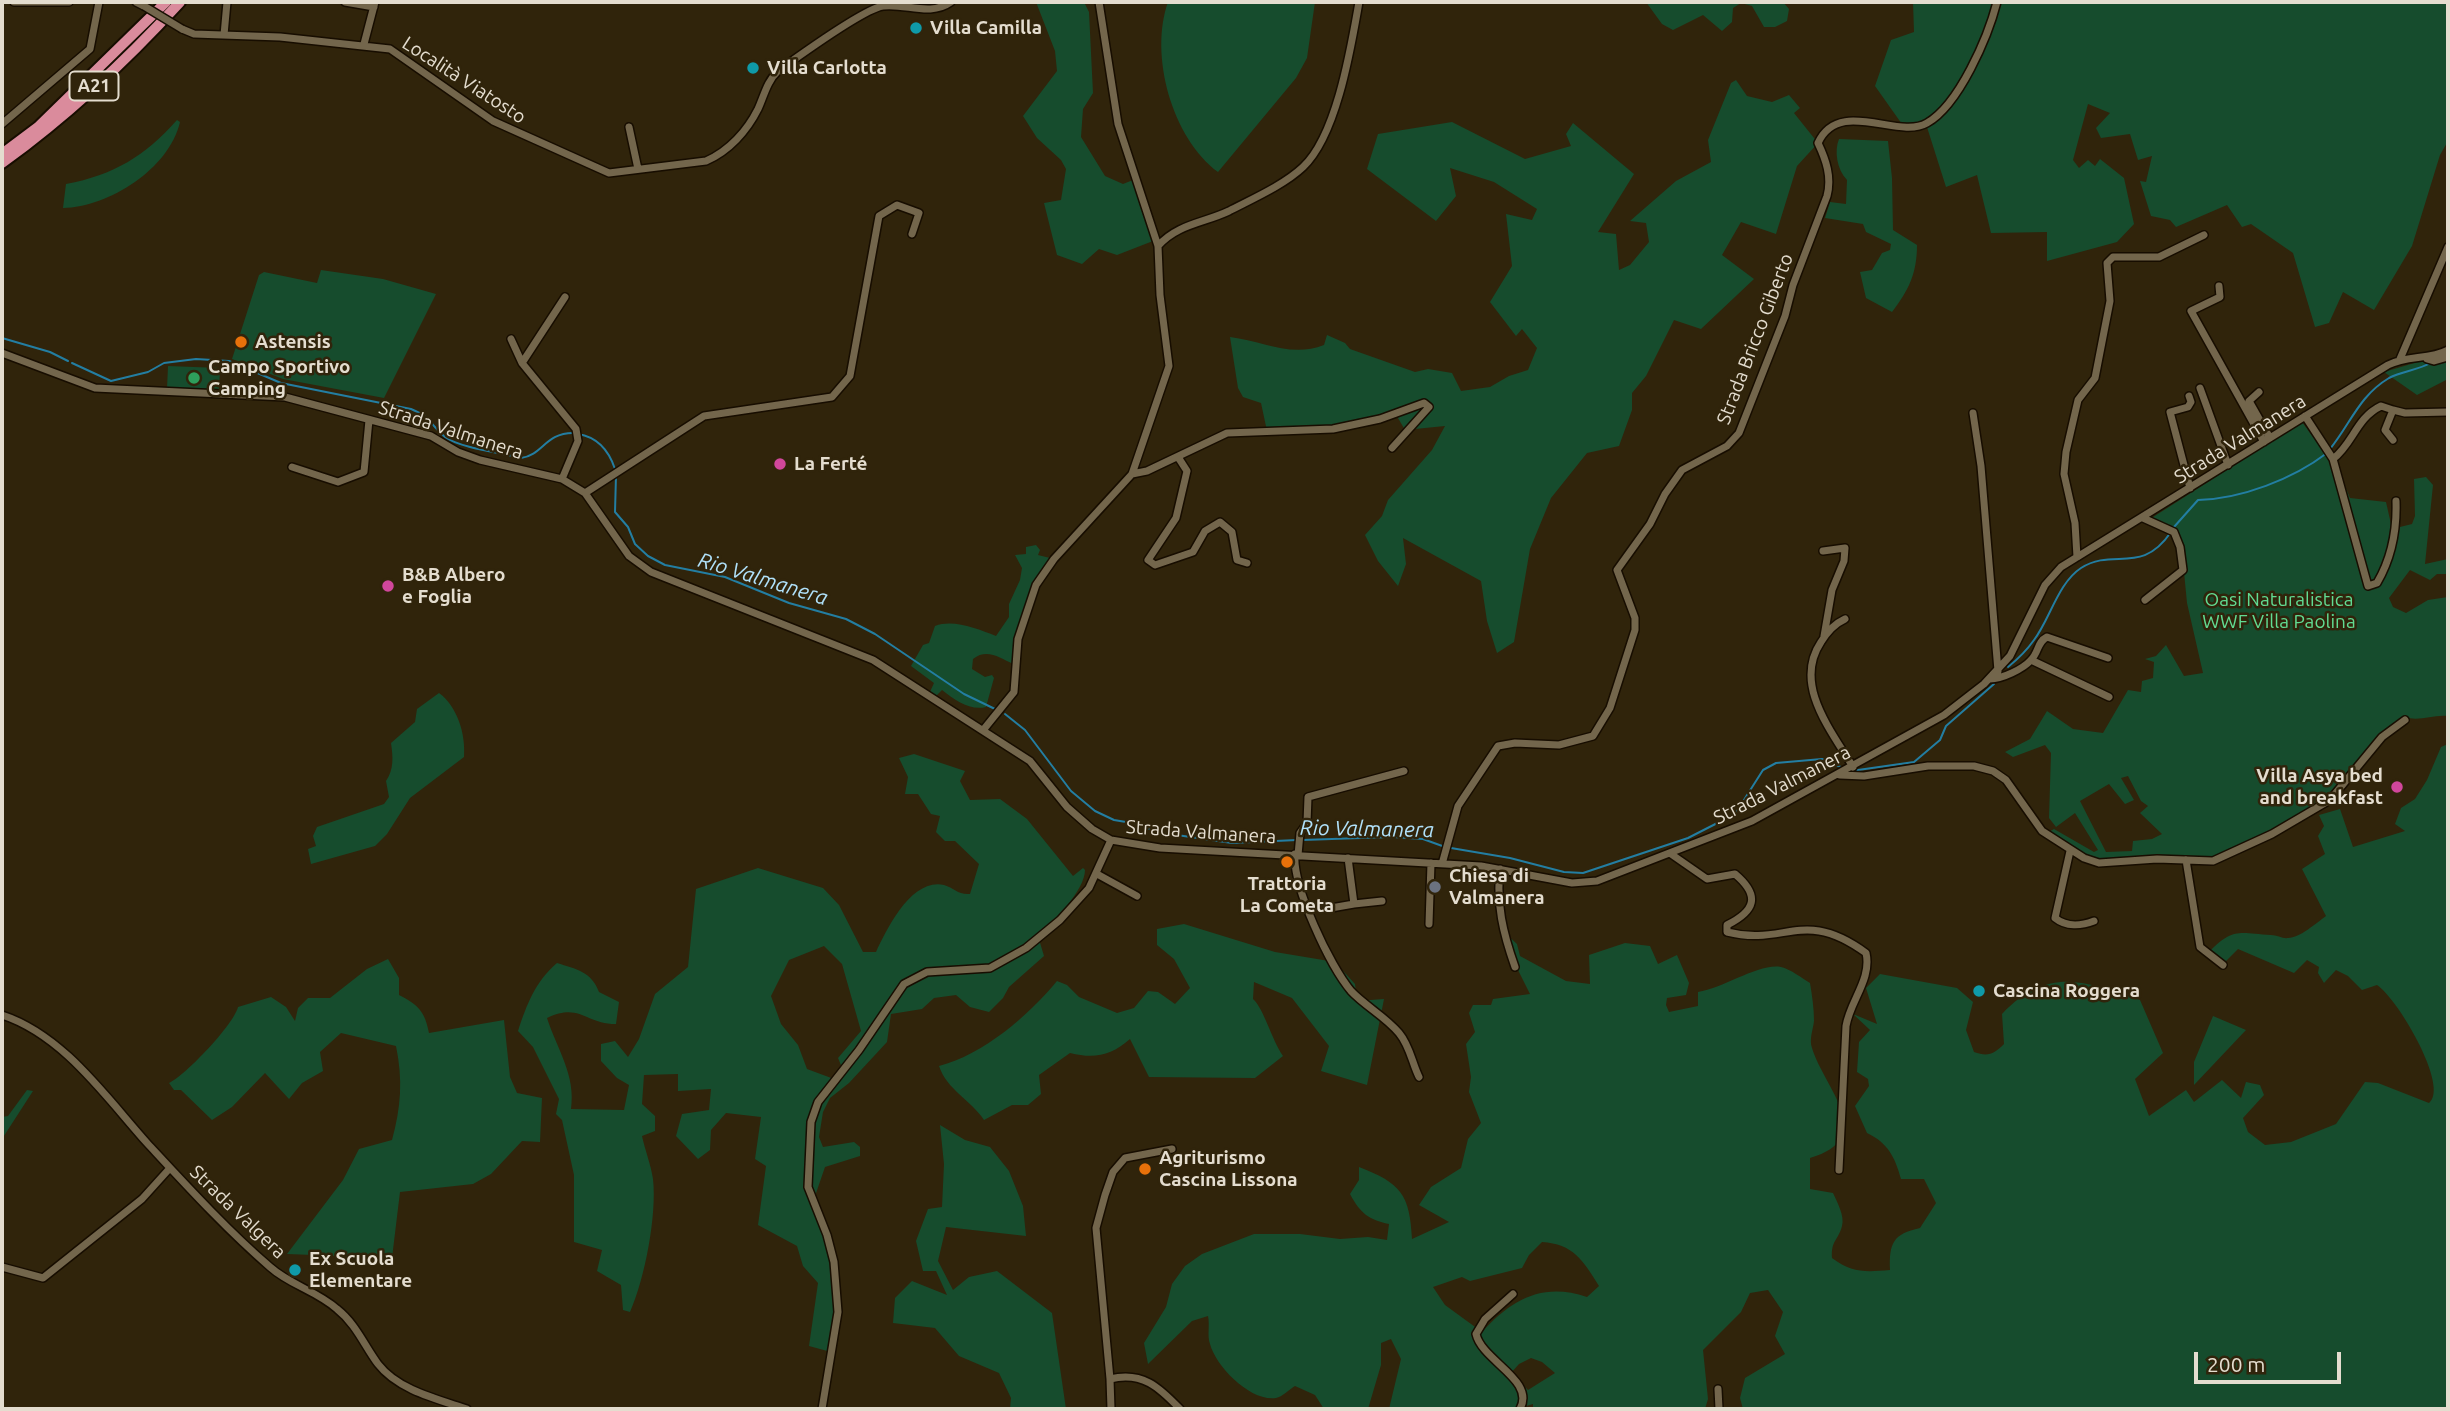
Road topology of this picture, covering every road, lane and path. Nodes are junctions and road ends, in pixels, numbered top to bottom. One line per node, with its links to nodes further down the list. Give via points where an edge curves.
1 (14, 2): 2 (street)
2 (69, 2)
3 (99, 2): 16 (street, via 90,49)
4 (166, 2): 18 (highway, A21, via 38,127)
5 (180, 2): 19 (highway, A21, via 144,41)
6 (227, 2): 14 (street)
7 (345, 2): 13 (street)
8 (951, 2): 20 (street, Località Viatosto, via 928,9 882,6 863,15 776,73 748,125 714,158)
9 (1100, 2): 23 (street, via 1118,124)
10 (1359, 2): 23 (street, via 1343,85 1320,141 1302,168 1227,212 1174,232)
11 (1997, 2): 77 (street, Strada Bricco Giberto, via 1978,52 1950,103 1926,124 1904,127 1843,122 1828,127 1822,135 1818,143 1830,184 1827,195 1786,316 1739,433 1727,446 1682,470 1617,570 1635,630 1610,708 1593,736 1559,744 1498,746 1458,806)
12 (141, 4): 14 (street, Località Viatosto, bridge, via 194,34)
13 (375, 4): 15 (street)
14 (224, 35): 15 (street, Località Viatosto)
15 (364, 44): 20 (street, Località Viatosto, via 390,49 520,135 609,173)
16 (2, 124)
17 (629, 127): 20 (street)
18 (2, 153)
19 (2, 163)
20 (638, 169)
21 (912, 234): 52 (street, via 919,213 912,209 897,205 879,216 850,376 832,397 704,416)
22 (2204, 235): 56 (street, via 2159,257 2113,257 2107,263 2110,302 2095,378 2078,400 2066,452 2064,474 2076,523)
23 (1158, 246): 49 (street, via 1169,366)
24 (2448, 247): 32 (street)
25 (2219, 286): 42 (street, via 2220,297 2191,311)
26 (565, 297): 33 (street)
27 (511, 339): 33 (street)
28 (2448, 350): 30 (street, Strada Valmanera)
29 (2, 353): 41 (street, Strada Valmanera, via 95,388 285,397)
30 (2423, 357): 31 (street, via 2434,361); 32 (street, Strada Valmanera)
31 (2448, 357)
32 (2400, 359): 40 (street, Strada Valmanera)
33 (522, 363): 50 (street, via 577,434)
34 (2200, 388): 47 (street)
35 (2259, 392): 42 (street, via 2249,401)
36 (2189, 396): 51 (street, via 2188,407 2170,412)
37 (2393, 410): 38 (street); 43 (street, via 2385,430); 45 (street, via 2381,406 2368,412 2344,449)
38 (2448, 412)
39 (1973, 414): 63 (street)
40 (2305, 416): 42 (street, Strada Valmanera); 45 (street)
41 (369, 420): 48 (street, via 364,472 338,482); 50 (street, Strada Valmanera, via 431,436 480,460)
42 (2267, 440): 47 (street, Strada Valmanera)
43 (2393, 440)
44 (1392, 448): 46 (street, via 1429,407 1413,404 1380,419 1333,429 1227,433)
45 (2329, 454): 53 (street, via 2368,586 2376,583 2385,569 2396,523)
46 (1178, 457): 49 (street); 57 (street, via 1187,471 1176,518 1148,560 1155,565 1193,552 1216,522 1232,532 1237,560)
47 (2228, 465): 51 (street, Strada Valmanera)
48 (292, 467)
49 (1132, 474): 67 (street, via 1036,585 1018,639 1017,684)
50 (562, 479): 52 (street, Strada Valmanera)
51 (2190, 488): 54 (street, Strada Valmanera)
52 (585, 493): 67 (street, Strada Valmanera, via 629,556 651,572 860,654)
53 (2396, 501)
54 (2143, 518): 56 (street, Strada Valmanera); 58 (street, via 2172,531 2183,570)
55 (1823, 551): 60 (street, via 1845,548)
56 (2077, 557): 63 (street, Strada Valmanera, via 2045,585)
57 (1247, 563)
58 (2145, 600)
59 (1845, 619): 60 (street)
60 (1824, 637): 68 (street, via 1811,657 1810,687)
61 (2108, 658): 62 (street, via 2048,637 2041,640)
62 (2031, 660): 64 (street); 65 (street)
63 (1998, 671): 64 (street, Strada Valmanera)
64 (1989, 679): 68 (street, Strada Valmanera, via 1944,715)
65 (2109, 696)
66 (2405, 720): 75 (street, via 2382,737 2330,800 2302,818 2213,861)
67 (984, 729): 70 (street, Strada Valmanera, via 1030,761 1067,807)
68 (1847, 770): 71 (street, via 1864,776 1928,766 1974,766 1993,771 2007,780 2042,831); 72 (street, Strada Valmanera, via 1752,821)
69 (1404, 771): 73 (street, via 1308,797 1307,823)
70 (1111, 840): 73 (street, Strada Valmanera, via 1160,848); 79 (street)
71 (2070, 851): 75 (street, via 2099,863); 84 (street, via 2055,918 2083,925)
72 (1671, 854): 78 (street, Strada Valmanera, via 1587,884); 92 (street, via 1707,879 1735,874 1751,891 1750,908 1727,925 1727,932 1745,936 1816,928 1846,939 1866,954 1865,978 1846,1026)
73 (1296, 855): 74 (street, Strada Valmanera); 89 (street, via 1293,868 1301,895 1338,972 1351,990 1399,1033)
74 (1348, 858): 76 (street, Strada Valmanera); 82 (street)
75 (2186, 860): 86 (street, via 2200,947)
76 (1431, 863): 77 (street, Strada Valmanera); 85 (street)
77 (1442, 864): 78 (street, Strada Valmanera)
78 (1500, 869): 87 (street, via 1500,914)
79 (1097, 874): 80 (street); 98 (street, via 1060,920 999,966 927,972 904,984 818,1102 811,1122 808,1187 834,1262 838,1312)
80 (1138, 896)
81 (1382, 901): 82 (street)
82 (1354, 904): 83 (street)
83 (1331, 908)
84 (2094, 921)
85 (1429, 924)
86 (2222, 965)
87 (1515, 967)
88 (2, 1014): 91 (street, Strada Valgera, via 23,1021 63,1051)
89 (1419, 1077)
90 (1172, 1149): 95 (street, via 1125,1158 1114,1172 1096,1228)
91 (170, 1168): 93 (street, via 142,1199 43,1278); 97 (street, Strada Valgera, via 271,1268 337,1309 394,1378)
92 (1839, 1170)
93 (2, 1267)
94 (1513, 1294): 101 (street, via 1485,1319 1476,1334 1484,1350 1522,1389)
95 (1110, 1379): 99 (street); 100 (street, via 1141,1377)
96 (1718, 1389): 102 (street)
97 (467, 1409)
98 (822, 1409)
99 (1111, 1409)
100 (1180, 1409)
101 (1520, 1409)
102 (1718, 1409)

